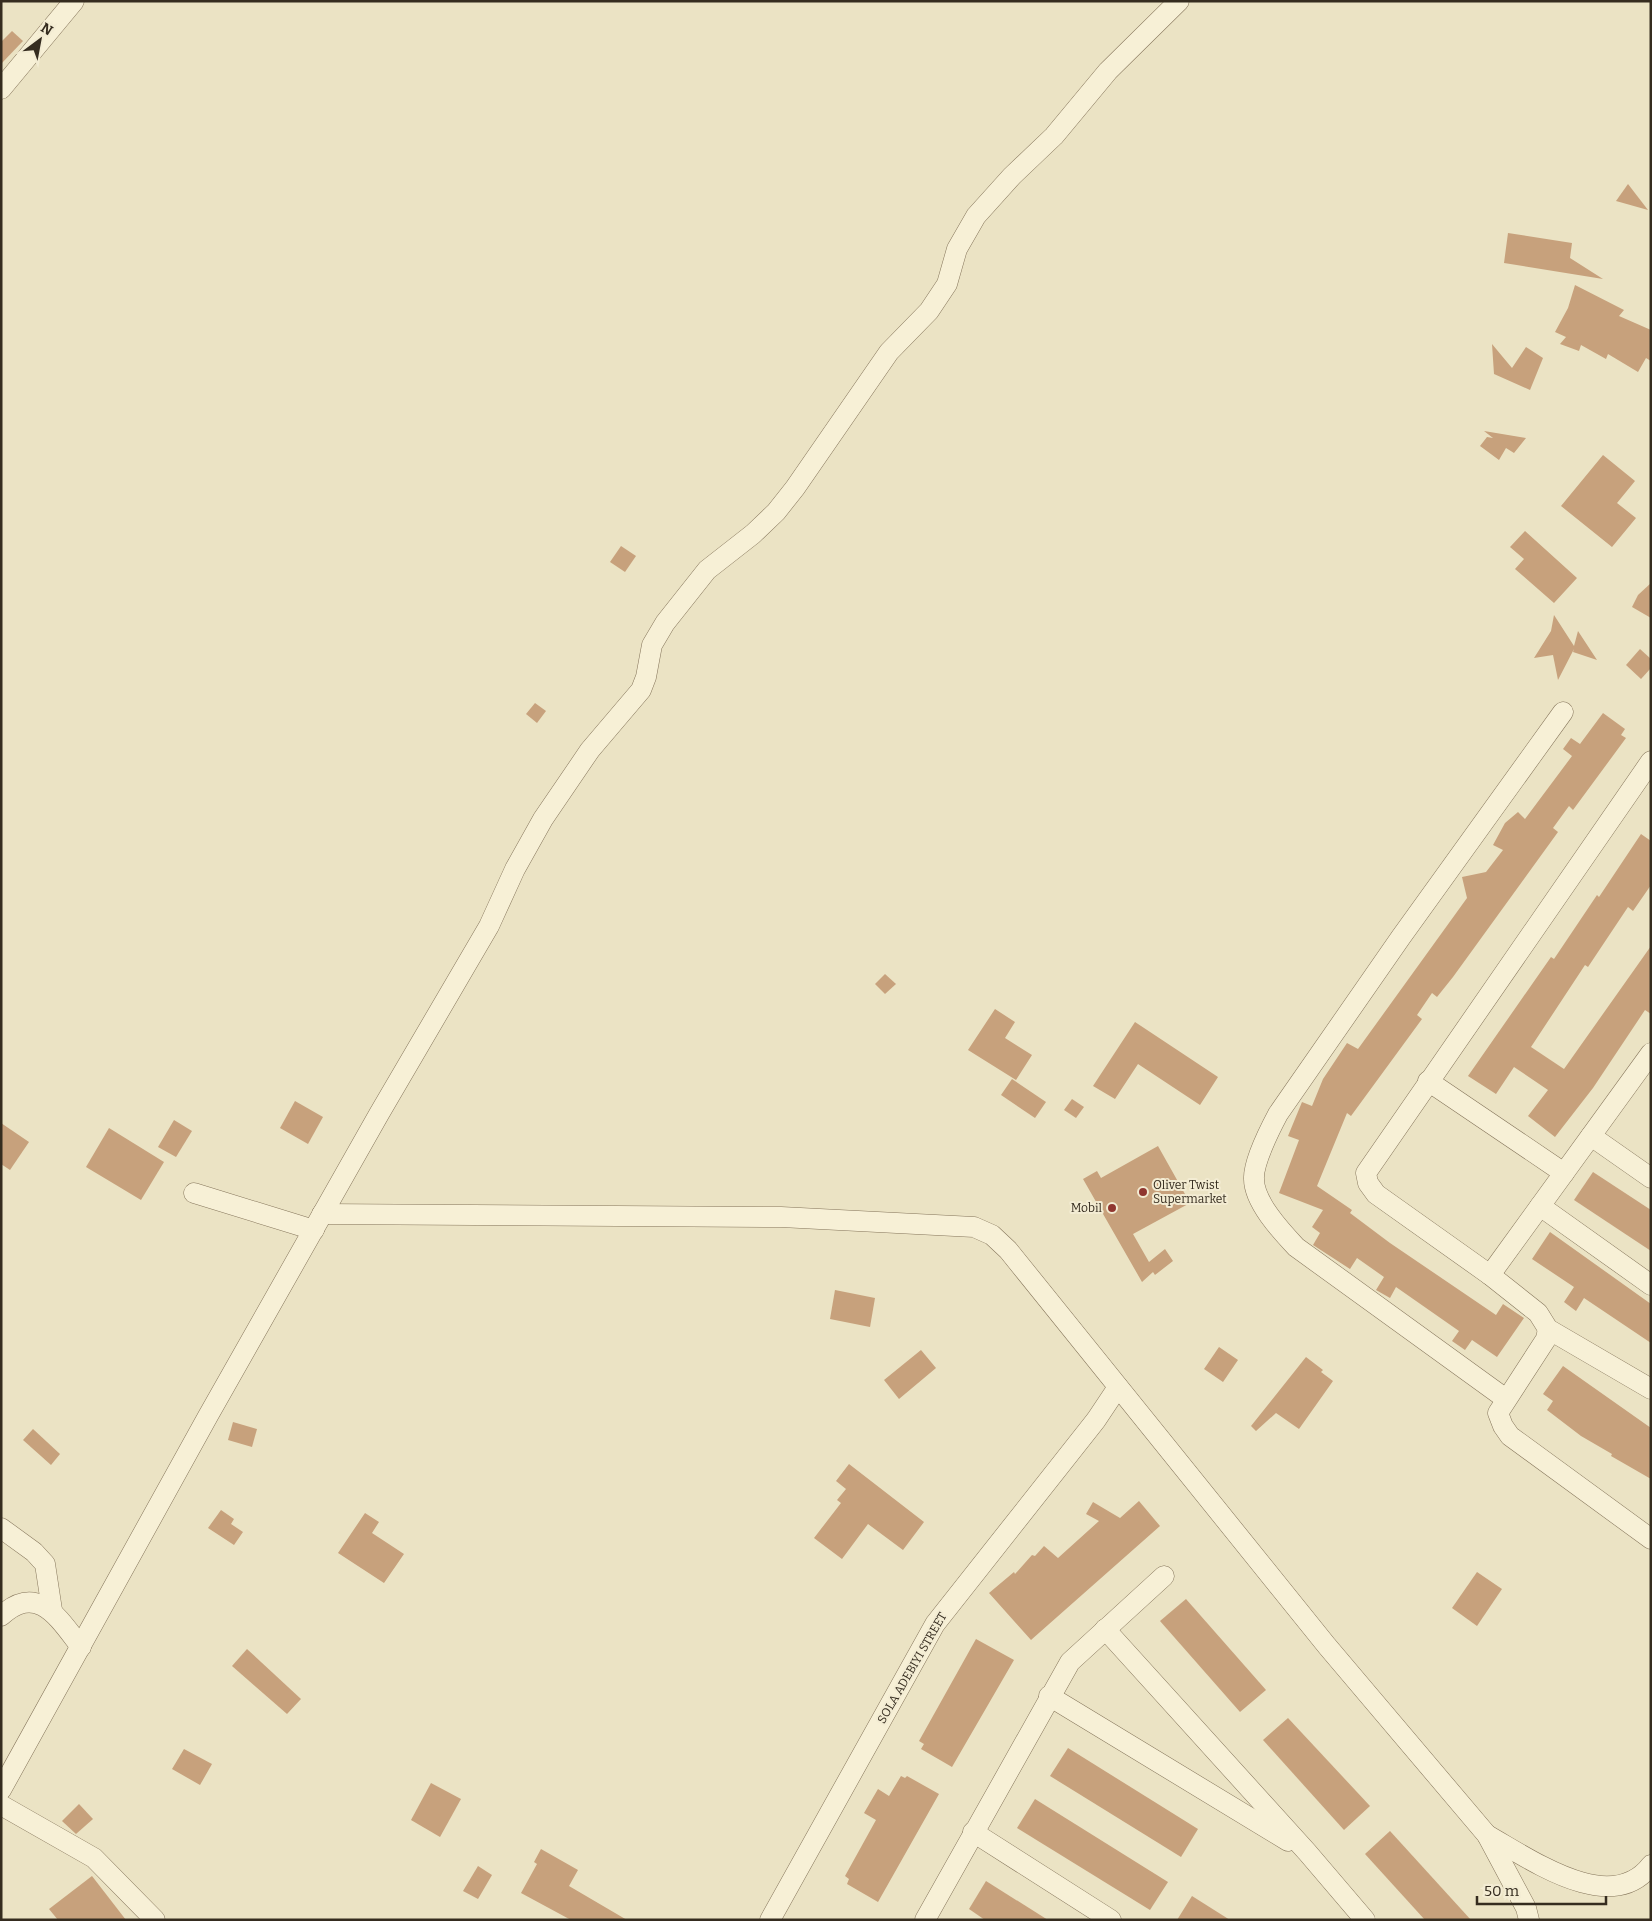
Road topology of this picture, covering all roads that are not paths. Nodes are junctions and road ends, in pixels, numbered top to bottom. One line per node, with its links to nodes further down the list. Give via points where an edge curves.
1 (74, 1): 3 (street)
2 (1179, 1): 13 (street, via 1108,71 1054,136 976,216 957,249 947,284 929,310 889,352 795,488 753,534 707,570 665,623 652,645 641,690 590,750 543,819 489,926)
3 (1, 89)
4 (1563, 712): 19 (street, via 1278,1114 1266,1136 1254,1179 1264,1208 1280,1231 1296,1246)
5 (1651, 761): 7 (street)
6 (1651, 1053): 8 (street)
7 (1428, 1081): 9 (street); 14 (street, via 1371,1163 1366,1173 1368,1183 1376,1194)
8 (1592, 1136): 9 (street); 10 (street)
9 (1564, 1173): 12 (street)
10 (1651, 1178)
11 (194, 1193): 13 (street)
12 (1540, 1206): 14 (street); 15 (street)
13 (318, 1222): 17 (street, via 781,1217 974,1226 992,1235 1008,1250); 26 (street)
14 (1490, 1275): 16 (street, via 1538,1313)
15 (1651, 1285)
16 (1548, 1329): 18 (street); 19 (street, via 1546,1339)
17 (1118, 1387): 31 (street, via 1327,1646); 35 (street, SOLA ADEBIYI STREET, via 1096,1420 935,1624)
18 (1651, 1389)
19 (1506, 1399): 21 (street, via 1498,1412 1510,1436)
20 (1, 1528): 23 (street, via 45,1564)
21 (1651, 1539)
22 (1164, 1576): 25 (street)
23 (52, 1610): 24 (street, via 30,1602 13,1605); 26 (street)
24 (1, 1616)
25 (1105, 1629): 27 (street, via 1070,1662); 32 (street)
26 (82, 1647): 28 (street)
27 (1049, 1696): 30 (street); 32 (street)
28 (1, 1790)
29 (1, 1805): 34 (street, via 94,1858)
30 (973, 1832): 36 (street); 37 (street)
31 (1487, 1835): 33 (street, via 1562,1877 1595,1886 1624,1886 1644,1874); 39 (street, via 1526,1908)
32 (1307, 1852): 38 (street)
33 (1651, 1865)
34 (155, 1920)
35 (770, 1920)
36 (925, 1920)
37 (1111, 1920)
38 (1365, 1920)
39 (1529, 1920)

